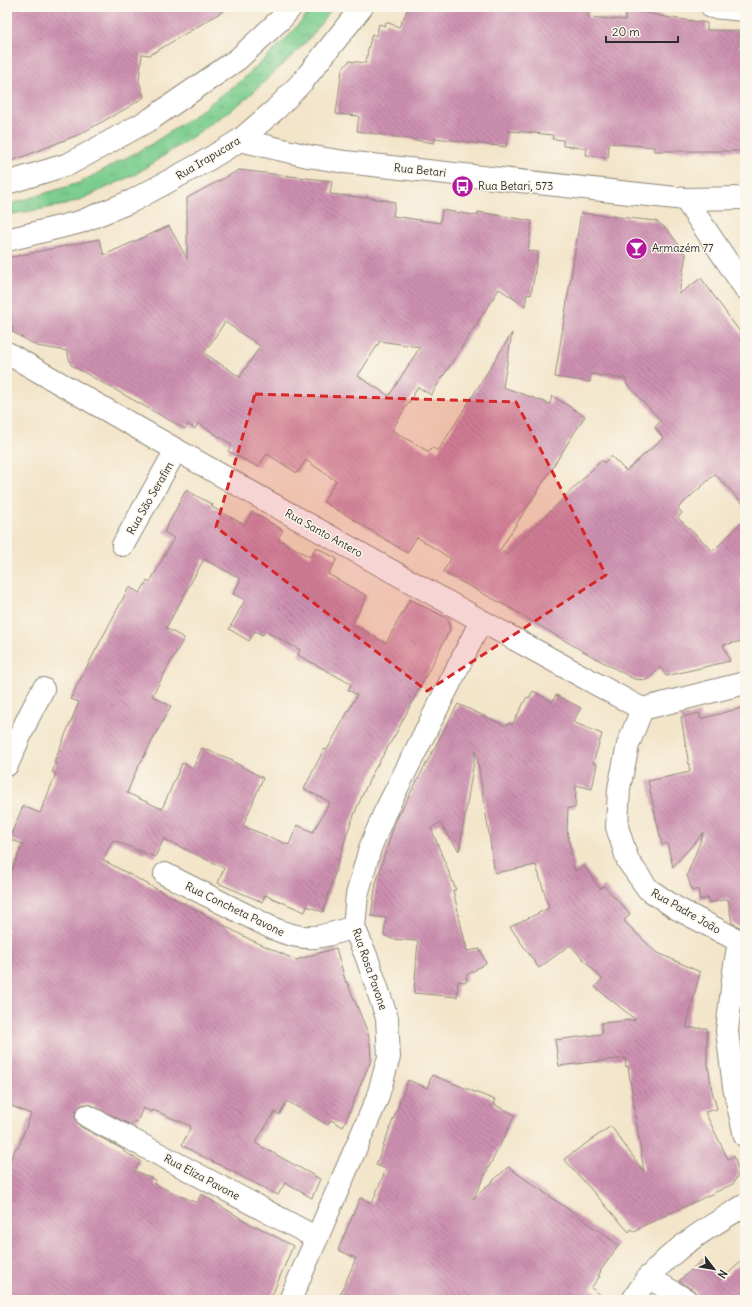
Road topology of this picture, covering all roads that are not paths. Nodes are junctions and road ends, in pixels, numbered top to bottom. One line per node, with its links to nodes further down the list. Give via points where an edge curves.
1 (291, 7): 6 (street, via 238,59 151,119 69,164)
2 (362, 7): 5 (street, Rua Irapucara, via 303,80 276,109)
3 (712, 7): 4 (street)
4 (745, 10)
5 (240, 140): 8 (street, Rua Betari, via 345,162); 9 (street, Rua Irapucara, via 132,201 80,222)
6 (7, 183)
7 (745, 198): 8 (street, Rua Betari)
8 (684, 199): 10 (street)
9 (7, 240)
10 (745, 288)
11 (7, 353): 12 (street, Rua Santo Antero)
12 (176, 450): 13 (street, Rua São Serafim); 14 (street, Rua Santo Antero)
13 (123, 545)
14 (481, 621): 17 (street, Rua Santo Antero); 20 (street, Rua Rosa Pavone, via 381,821 370,848 357,895)
15 (745, 683): 17 (street)
16 (43, 689): 18 (street)
17 (642, 709): 21 (street, Rua Padre João, via 628,745 618,788 617,827 628,861 648,889 676,908)
18 (7, 765)
19 (165, 874): 20 (street, Rua Concheta Pavone, via 289,935 306,939)
20 (354, 927): 25 (street, Rua Rosa Pavone, via 387,1018 389,1057 377,1099)
21 (742, 942): 23 (street, via 734,971 728,1031 734,1087)
22 (87, 1116): 25 (street, Rua Eliza Pavone)
23 (745, 1136)
24 (745, 1205): 26 (street, via 694,1237)
25 (317, 1238): 27 (street, Rua Rosa Pavone)
26 (648, 1276): 28 (street); 29 (street)
27 (290, 1300)
28 (633, 1300)
29 (686, 1300)

